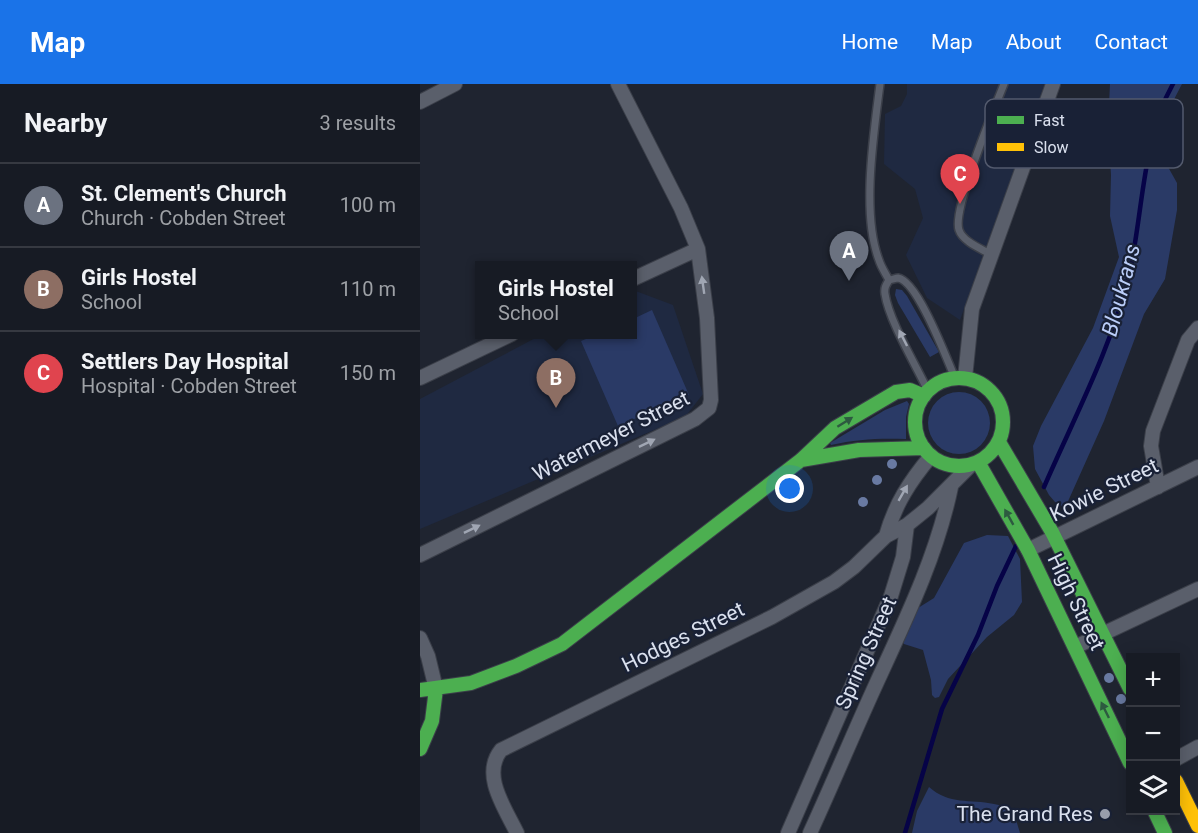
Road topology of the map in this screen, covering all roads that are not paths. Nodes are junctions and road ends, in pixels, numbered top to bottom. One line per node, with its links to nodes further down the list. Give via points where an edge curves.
1 (455, 84): 8 (street)
2 (618, 84): 11 (street)
3 (880, 84): 14 (lane, via 871,163 871,222 878,258)
4 (1004, 84): 6 (lane)
5 (1053, 84): 7 (street)
6 (998, 99)
7 (1048, 99)
8 (420, 102)
9 (985, 133): 12 (lane, via 970,172 958,228 962,236)
10 (1023, 168): 12 (street)
11 (698, 249): 13 (street); 31 (street, Watermeyer Street, one-way to 11, via 695,419 709,408 707,318)
12 (992, 255): 18 (street, via 972,309)
13 (637, 277)
14 (889, 280): 18 (lane, via 905,281 916,294); 19 (lane, one-way to 14, via 890,312 885,294)
15 (1198, 328): 26 (street, via 1188,340 1153,431 1151,446)
16 (502, 339): 17 (street)
17 (420, 378)
18 (960, 378): 19 (street, via 936,384); 20 (street, via 978,382 998,401 1003,415)
19 (926, 393): 21 (street, via 915,422); 22 (street, one-way to 19, via 835,428 896,392 908,389)
20 (999, 442): 23 (street, via 990,454); 29 (street, High Street)
21 (927, 452): 22 (street, via 859,450); 23 (street, via 950,465); 28 (street, Hodges Street, one-way to 21, via 903,491)
22 (801, 460): 38 (street, via 562,644 471,683)
23 (974, 464): 25 (street, Hodges Street); 30 (street, High Street, one-way to 23)
24 (1198, 467): 26 (street, Kowie Street)
25 (951, 487): 27 (street, Hodges Street); 48 (street, Spring Street, via 930,559)
26 (1158, 487): 29 (street, Kowie Street)
27 (907, 525): 28 (street, Hodges Street); 47 (street, Spring Street, via 891,596)
28 (886, 536): 46 (street, Hodges Street, via 854,567 805,599 501,750 493,764 496,789)
29 (1055, 536): 30 (street, Kowie Street); 33 (street, High Street)
30 (1028, 550): 35 (street, High Street)
31 (420, 555)
32 (1198, 589): 33 (street)
33 (1103, 633): 35 (street); 36 (street, High Street)
34 (420, 638): 38 (street)
35 (1074, 647): 42 (street, High Street, one-way to 35)
36 (1126, 679)
37 (420, 690): 38 (street)
38 (436, 690): 40 (street, via 432,722)
39 (1198, 747): 41 (street)
40 (420, 749)
41 (1180, 757)
42 (1130, 761)
43 (1180, 789): 45 (street)
44 (1156, 815): 49 (street)
45 (1198, 826)
46 (517, 833)
47 (788, 833)
48 (810, 833)
49 (1165, 833)

